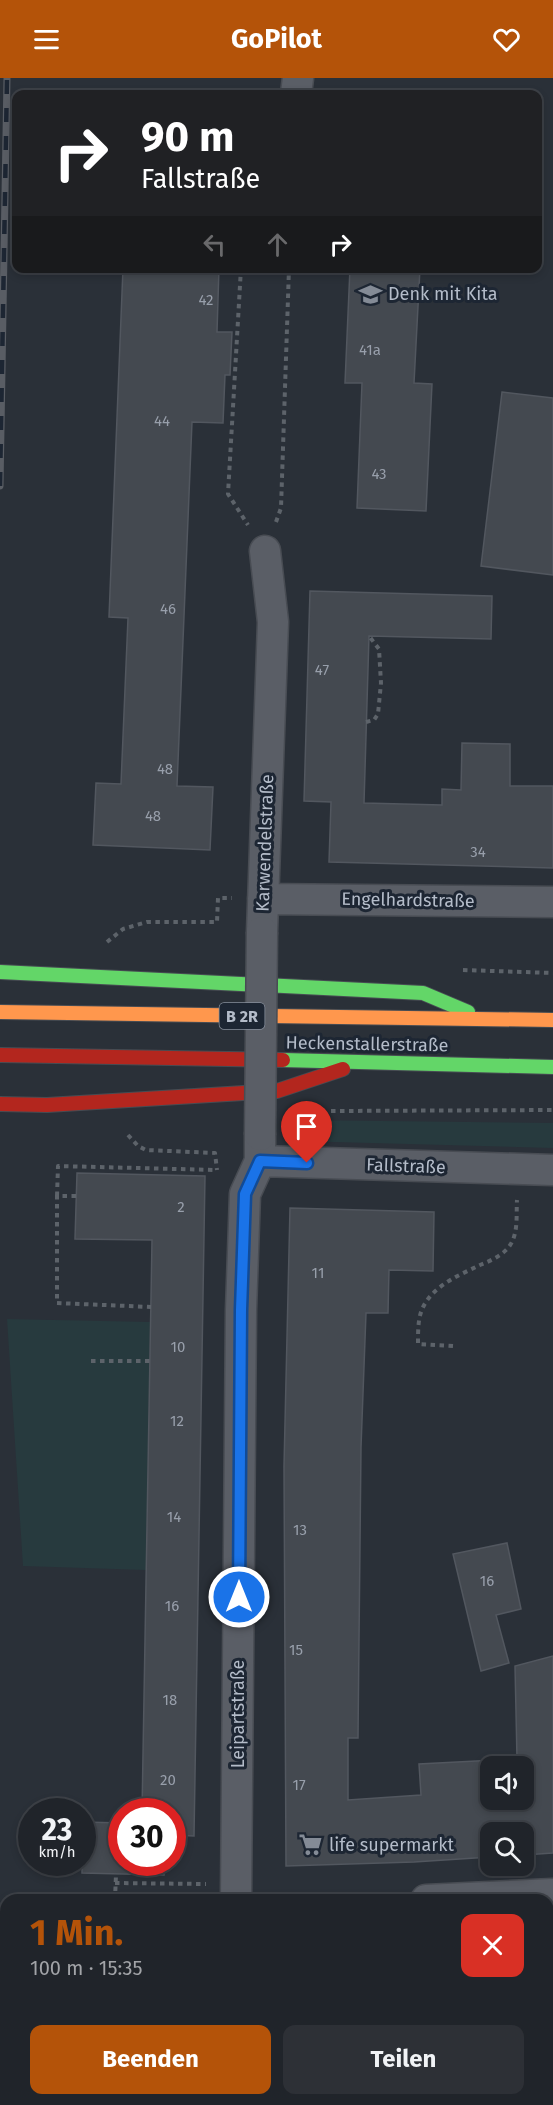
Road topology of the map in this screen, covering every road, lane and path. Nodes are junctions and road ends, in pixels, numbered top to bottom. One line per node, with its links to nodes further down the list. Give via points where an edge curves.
1 (241, 273): 3 (path, via 228,494)
2 (289, 273): 3 (path, via 281,508)
3 (265, 550): 6 (street, Karwendelstraße, via 273,622)
4 (369, 636): 5 (path, via 379,650 381,683 378,714)
5 (366, 722)
6 (263, 899): 7 (street, Engelhardstraße); 23 (street, Karwendelstraße, bridge)
7 (553, 902)
8 (210, 923): 9 (path, via 147,922 123,929)
9 (102, 947)
10 (456, 970): 12 (path)
11 (0, 972): 14 (highway, via 423,993)
12 (553, 973)
13 (0, 1012): 14 (highway, Heckenstallerstraße / B 2R)
14 (484, 1019): 15 (highway, Heckenstallerstraße / B 2R)
15 (553, 1020)
16 (0, 1055): 17 (highway, Heckenstallerstraße)
17 (367, 1061): 18 (highway, Heckenstallerstraße); 19 (highway, via 277,1090 47,1105)
18 (553, 1067)
19 (0, 1104)
20 (553, 1110): 21 (path)
21 (321, 1111)
22 (128, 1135): 24 (path, via 146,1150)
23 (260, 1148): 26 (street, Fallstraße); 40 (street, Leipartstraße, via 245,1194 241,1310)
24 (204, 1153)
25 (180, 1169): 27 (path); 29 (path); 30 (path, via 58,1166)
26 (519, 1169): 28 (street, Fallstraße); 33 (path, via 516,1233 508,1248 433,1291 423,1306 418,1344)
27 (216, 1170)
28 (553, 1170)
29 (180, 1175)
30 (57, 1196): 31 (path); 32 (path, via 57,1303)
31 (76, 1196)
32 (151, 1307)
33 (453, 1346)
34 (91, 1361): 35 (path)
35 (150, 1361)
36 (116, 1876): 37 (path)
37 (115, 1883): 38 (path); 39 (path)
38 (194, 1884)
39 (115, 1894)
40 (236, 1894)

